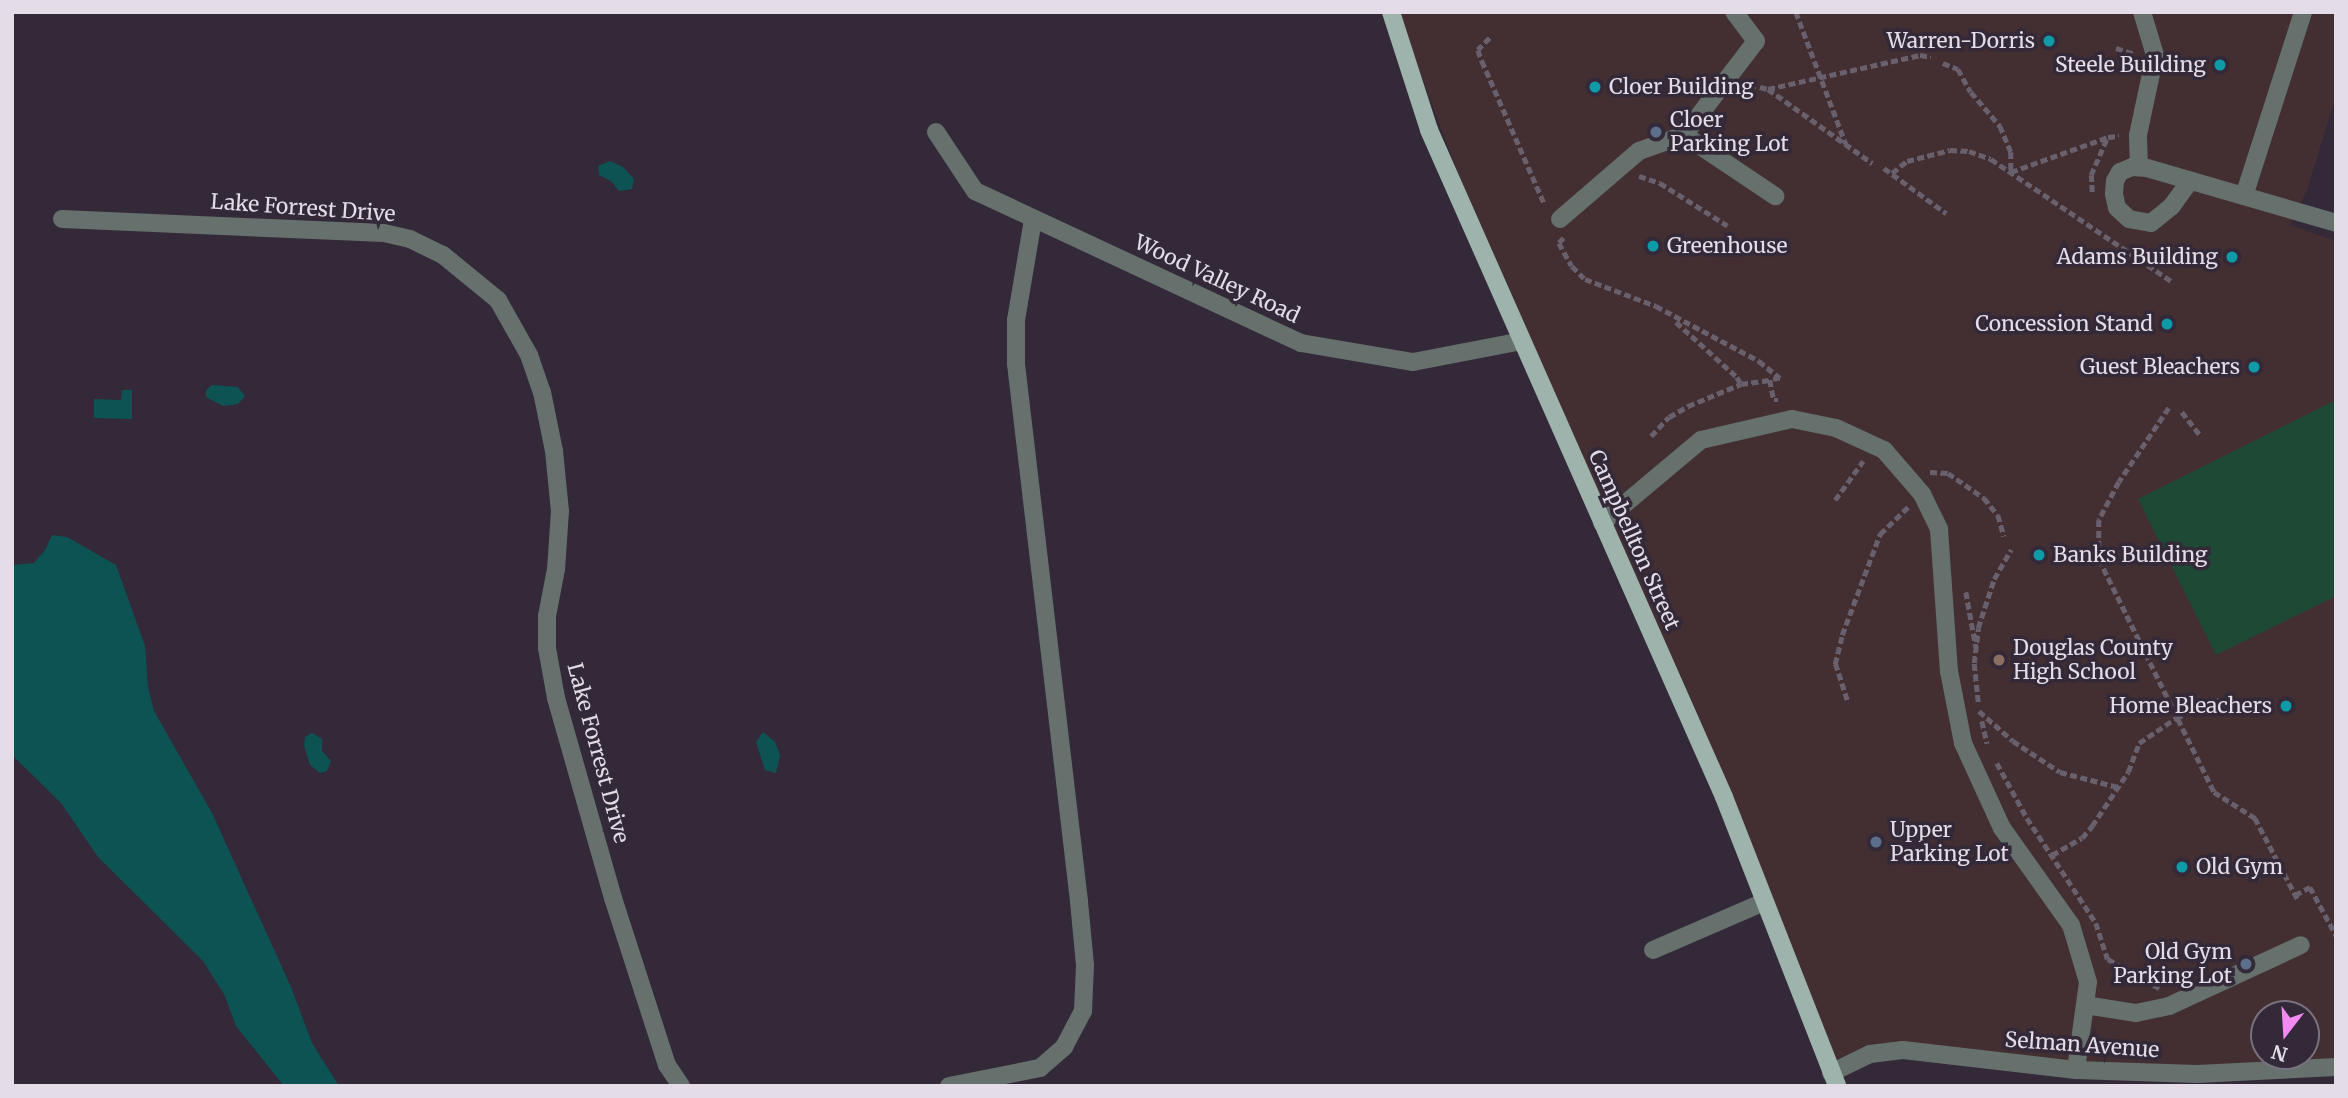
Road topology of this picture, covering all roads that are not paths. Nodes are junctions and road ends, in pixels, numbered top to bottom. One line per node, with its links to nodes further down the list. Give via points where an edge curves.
1 (1391, 12): 15 (main road, Campbellton Street, via 1430,130)
2 (1734, 12): 6 (street, via 1756,41)
3 (2142, 12): 7 (street, via 2155,55 2138,135)
4 (2303, 12): 10 (street)
5 (936, 132): 12 (street, Wood Valley Road, via 975,191)
6 (1685, 135): 9 (street); 13 (street, via 1639,151)
7 (2140, 167): 8 (street); 8 (street, via 2120,172 2114,194 2117,208 2139,222 2151,223 2161,217)
8 (2190, 181): 10 (street)
9 (1774, 196)
10 (2244, 196): 14 (street)
11 (62, 219): 24 (street, Lake Forrest Drive, via 384,233 443,255 498,300 529,355 554,451 560,511 547,638 556,698 613,898 667,1065)
12 (1033, 219): 15 (street, Wood Valley Road, via 1301,343 1413,362); 25 (street, via 1016,320 1016,364 1079,901 1085,965 1083,1011 1064,1048 1040,1068)
13 (1559, 221)
14 (2336, 223)
15 (1522, 341): 16 (main road, Campbellton Street)
16 (1602, 523): 17 (main road, Campbellton Street, via 1724,797); 20 (street, via 1701,440 1792,419 1836,428 1884,450 1922,494 1939,528 1949,671 1964,743 2002,828 2060,906 2077,940 2088,982)
17 (1764, 902): 19 (street); 23 (main road, Campbellton Street)
18 (2301, 945): 20 (street, via 2169,1006 2136,1013)
19 (1653, 950)
20 (2085, 1005): 22 (street)
21 (2336, 1067): 22 (street, Selman Avenue, via 2197,1074)
22 (2076, 1070): 23 (street, Selman Avenue, via 1903,1050 1870,1054)
23 (1834, 1079)
24 (681, 1086)
25 (950, 1086)

